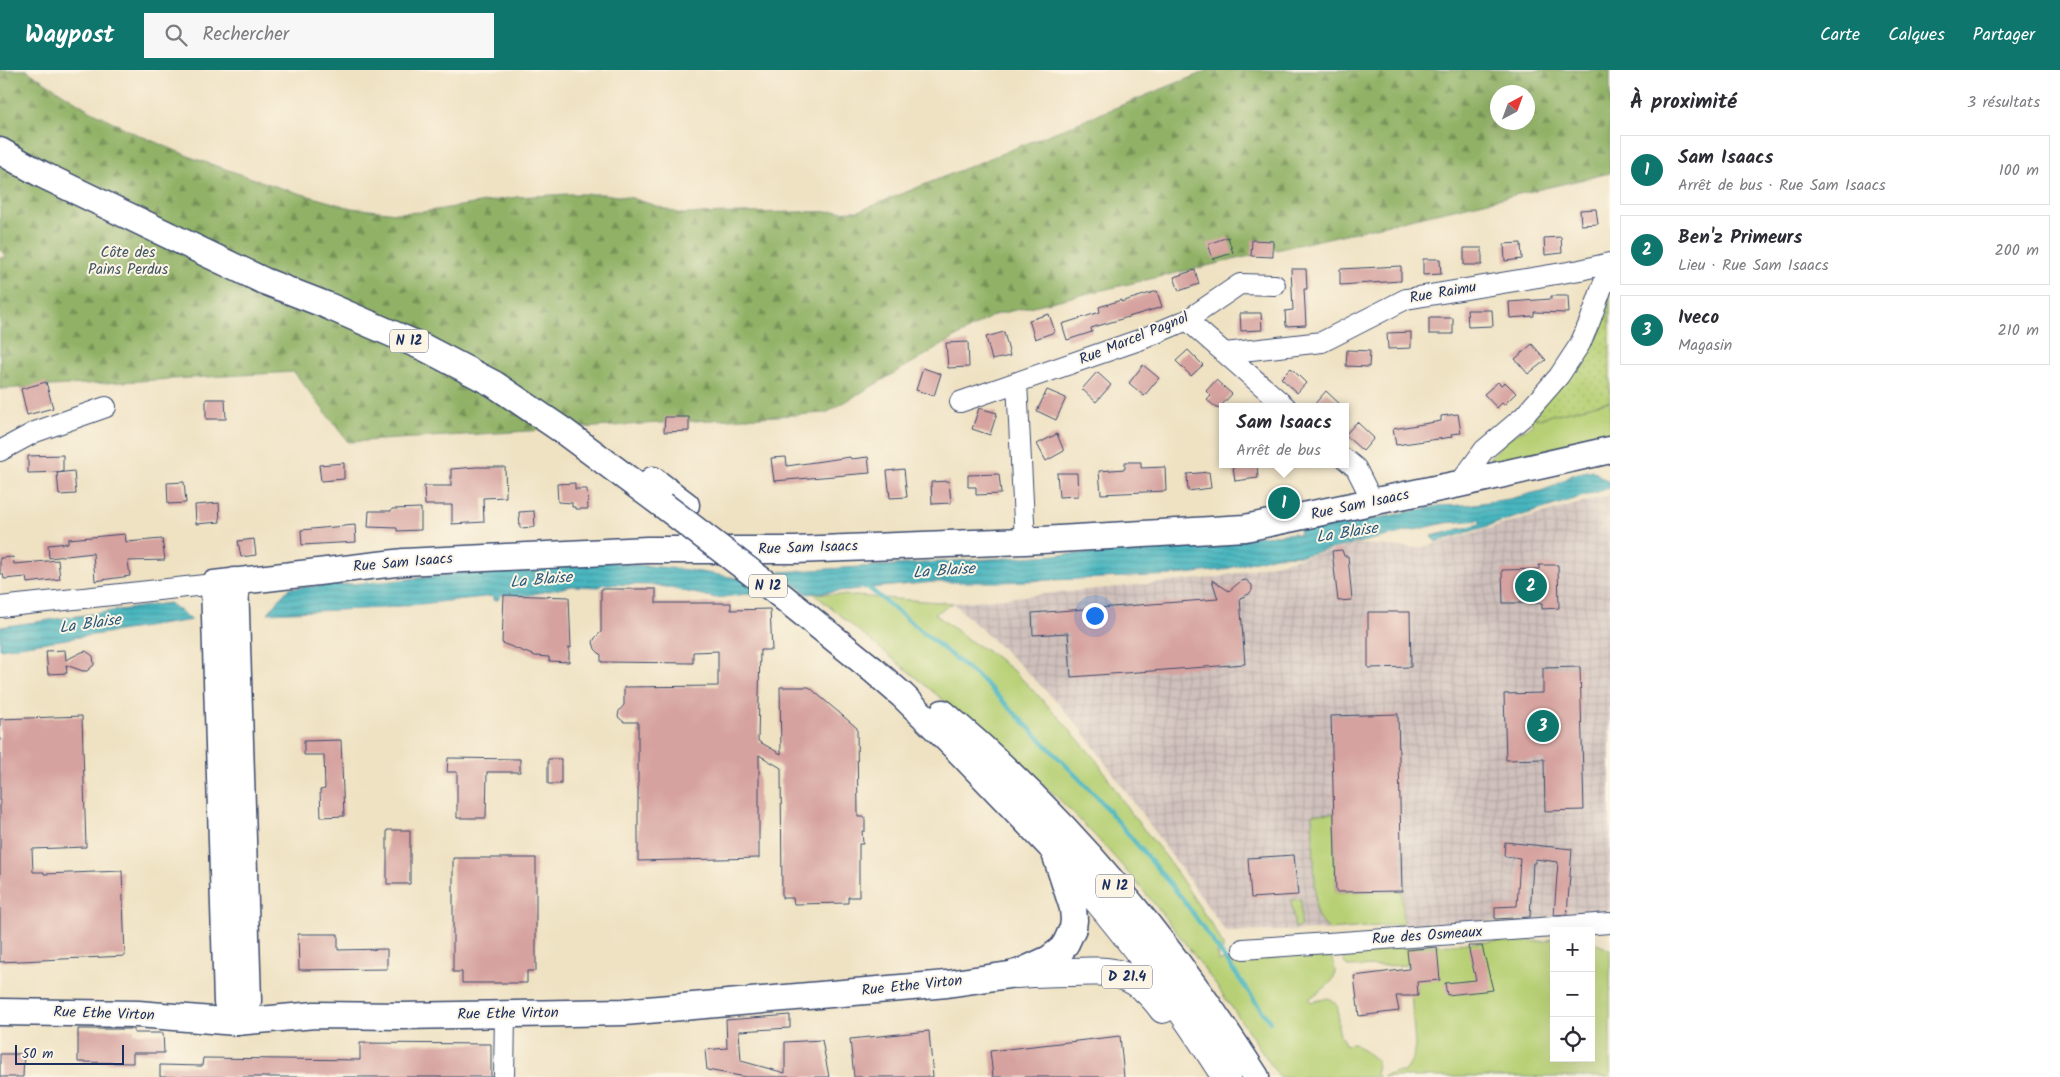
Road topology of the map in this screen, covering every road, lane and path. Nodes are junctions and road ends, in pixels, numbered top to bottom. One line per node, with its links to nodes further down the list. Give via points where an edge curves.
1 (0, 152): 18 (main road, N 12, bridge, via 264,281 326,304 425,348 494,384 674,505 773,589)
2 (1610, 264): 5 (street, Rue Raimu, via 1406,299 1322,342); 13 (street, via 1580,344 1559,376 1524,417 1484,450)
3 (1274, 285): 4 (street, Rue Marcel Pagnol, via 1240,284)
4 (1187, 320): 5 (street); 6 (street, Rue Marcel Pagnol)
5 (1225, 353): 8 (street)
6 (1017, 382): 7 (street, Rue Marcel Pagnol); 15 (street)
7 (960, 402)
8 (1281, 403)
9 (106, 407): 11 (street, via 34,432)
10 (1610, 450): 13 (main road, Rue Sam Isaacs)
11 (0, 451)
12 (1349, 462): 14 (street, via 1356,468)
13 (1459, 484): 14 (main road, Rue Sam Isaacs)
14 (1374, 502): 15 (main road, Rue Sam Isaacs, via 1245,528)
15 (1025, 541): 16 (main road, Rue Sam Isaacs, via 795,550 647,550 424,560)
16 (225, 582): 17 (street, Rue Sam Isaacs); 23 (main road)
17 (0, 607)
18 (881, 669): 19 (main road, N 12, via 902,695); 26 (main road, N 12, via 988,752 1077,842 1183,969)
19 (1054, 850): 22 (main road, D 21.4, via 1073,908 1073,928 1056,955); 26 (highway, N 12, via 1084,882 1136,950)
20 (1610, 924): 21 (street, Rue des Osmeaux)
21 (1243, 949)
22 (1016, 974): 25 (main road, Rue Ethe Virton / D 21.4, via 947,984 624,1012); 26 (highway, D 21.4, via 1095,971 1121,974 1137,982 1158,1001 1189,1043)
23 (237, 1008): 24 (main road, Rue Ethe Virton / D 21.4, via 138,1014); 25 (main road, Rue Ethe Virton / D 21.4, via 315,1015)
24 (0, 1012)
25 (505, 1014): 27 (street)
26 (1218, 1041): 28 (highway, N 12); 29 (main road, N 12); 30 (main road, via 1243,1040)
27 (504, 1077)
28 (1226, 1077)
29 (1256, 1077)
30 (1267, 1077)

